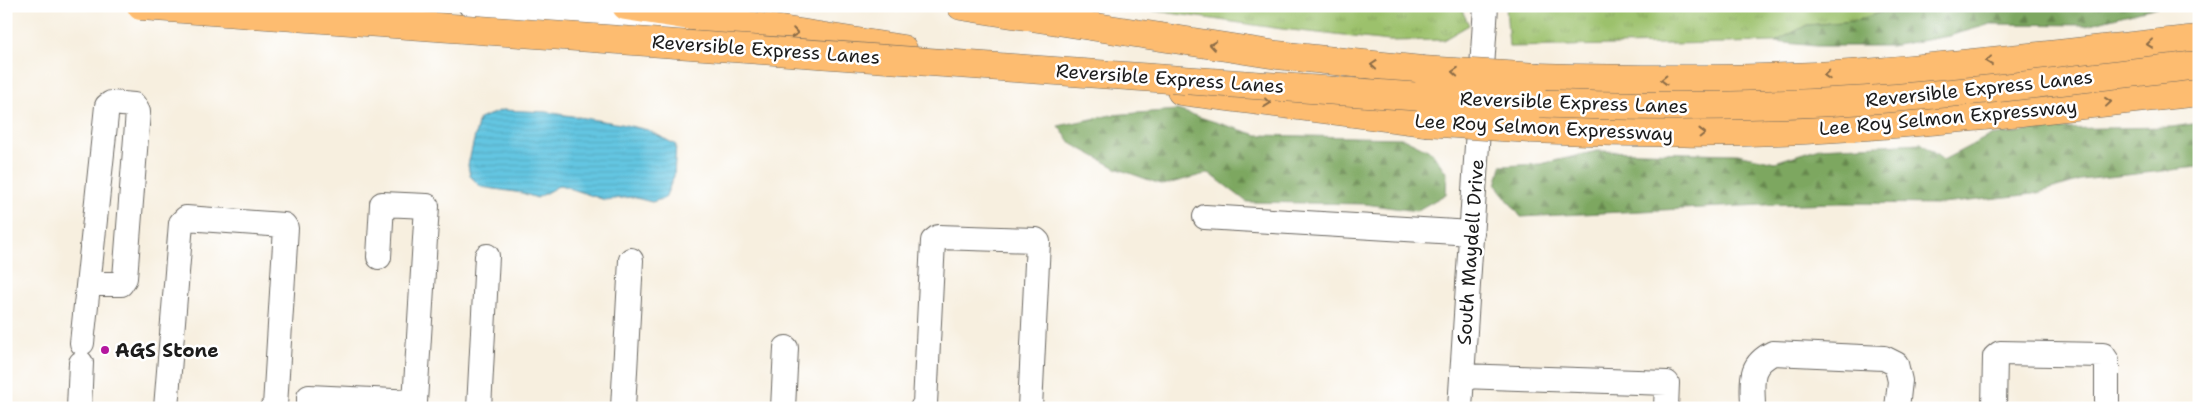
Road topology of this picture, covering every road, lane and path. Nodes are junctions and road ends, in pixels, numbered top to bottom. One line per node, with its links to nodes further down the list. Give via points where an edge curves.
1 (141, 6): 8 (highway, Reversible Express Lanes, bridge, via 1451,98 1616,106 1850,101)
2 (471, 6): 6 (street, via 688,27)
3 (626, 6): 6 (highway, Lee Roy Selmon Expressway)
4 (961, 6): 7 (highway, one-way to 4, bridge, via 1834,74 1645,80 1422,70 1277,55)
5 (1486, 8): 11 (street, South Maydell Drive)
6 (756, 27): 9 (highway, Lee Roy Selmon Expressway, one-way to 9, bridge, via 1238,99 1425,122 1531,129 1684,133 1835,128)
7 (2199, 38)
8 (2199, 65)
9 (2199, 92)
10 (1205, 217): 11 (street)
11 (1472, 233): 17 (street, South Maydell Drive)
12 (487, 256): 23 (street)
13 (379, 257): 18 (street, via 382,204 428,206)
14 (631, 260): 24 (street)
15 (89, 284): 15 (street, via 107,106 111,103 134,105 138,112 125,278 121,284); 19 (street)
16 (786, 348): 25 (street)
17 (1462, 376): 30 (street, South Maydell Drive); 31 (street, via 1667,383)
18 (415, 405): 22 (street, via 309,397)
19 (79, 408)
20 (166, 408): 21 (street, via 181,223 186,218 284,225 286,228 275,406)
21 (272, 408)
22 (309, 408)
23 (479, 408)
24 (623, 408)
25 (783, 408)
26 (904, 408): 27 (street)
27 (912, 408)
28 (922, 408): 29 (street, via 926,404 933,241 938,236 1038,242)
29 (1030, 408)
30 (1460, 408)
31 (1666, 408)
32 (1753, 408): 33 (street, via 1753,371 1761,359 1773,353 1884,358 1896,364 1900,381)
33 (1897, 408)
34 (1994, 408): 35 (street, via 1995,357 2000,353 2103,355 2108,361)
35 (2107, 408)

